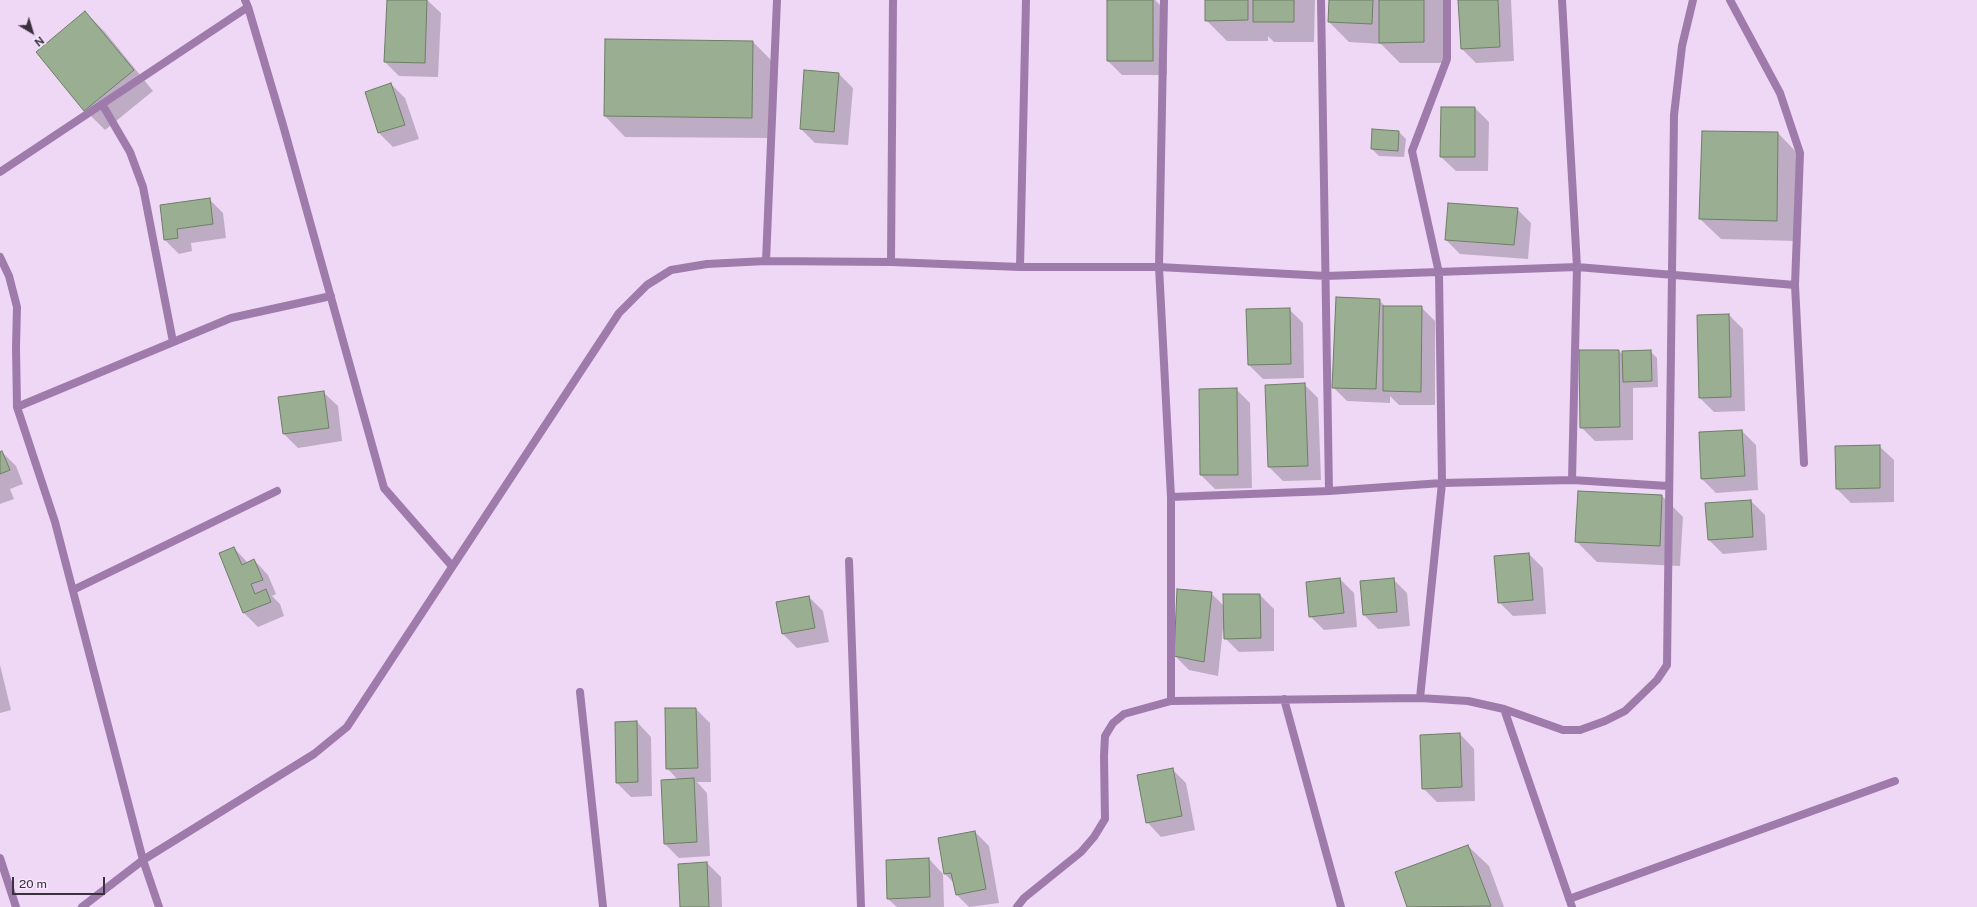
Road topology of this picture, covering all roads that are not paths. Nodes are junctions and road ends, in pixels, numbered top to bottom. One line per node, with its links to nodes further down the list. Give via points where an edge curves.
1 (777, 0): 14 (street)
2 (893, 0): 15 (street)
3 (1026, 0): 16 (street)
4 (1164, 0): 17 (street)
5 (1321, 0): 20 (street)
6 (1447, 0): 19 (street, via 1447,59 1412,151)
7 (1562, 0): 18 (street)
8 (1693, 0): 21 (street, via 1682,46 1674,115)
9 (1730, 0): 22 (street, via 1780,93 1800,153)
10 (247, 3): 11 (street); 23 (street)
11 (102, 104): 12 (street); 24 (street, via 130,152 143,186)
12 (0, 172)
13 (0, 257): 25 (street, via 9,276 17,307)
14 (766, 261): 15 (street); 34 (street, via 707,264 671,270 646,285 619,312)
15 (891, 262): 16 (street)
16 (1020, 267): 17 (street)
17 (1158, 267): 20 (street); 32 (street)
18 (1577, 267): 19 (street); 21 (street); 27 (street)
19 (1439, 273): 20 (street); 28 (street)
20 (1326, 276): 31 (street)
21 (1673, 276): 22 (street); 29 (street)
22 (1795, 285): 26 (street)
23 (331, 296): 24 (street, via 231,318); 34 (street, via 384,488)
24 (173, 342): 25 (street)
25 (17, 407): 35 (street, via 55,522)
26 (1804, 463)
27 (1572, 480): 28 (street); 29 (street)
28 (1442, 483): 31 (street); 37 (street)
29 (1668, 486): 40 (street, via 1667,665 1657,680 1625,711 1580,730 1563,730)
30 (277, 491): 35 (street)
31 (1329, 491): 32 (street)
32 (1171, 497): 39 (street)
33 (849, 561): 49 (street)
34 (452, 566): 43 (street, via 347,727 314,754)
35 (73, 590): 43 (street)
36 (580, 692): 48 (street)
37 (1420, 698): 38 (street); 40 (street, via 1468,701)
38 (1284, 699): 39 (street); 51 (street)
39 (1171, 700): 50 (street, via 1124,714 1113,722 1105,736 1105,819 1081,852 1024,898)
40 (1504, 709): 44 (street)
41 (1895, 781): 44 (street)
42 (0, 858): 45 (street)
43 (143, 860): 46 (street); 47 (street)
44 (1569, 899): 52 (street)
45 (16, 907)
46 (82, 907)
47 (159, 907)
48 (603, 907)
49 (861, 907)
50 (1017, 907)
51 (1341, 907)
52 (1572, 907)

